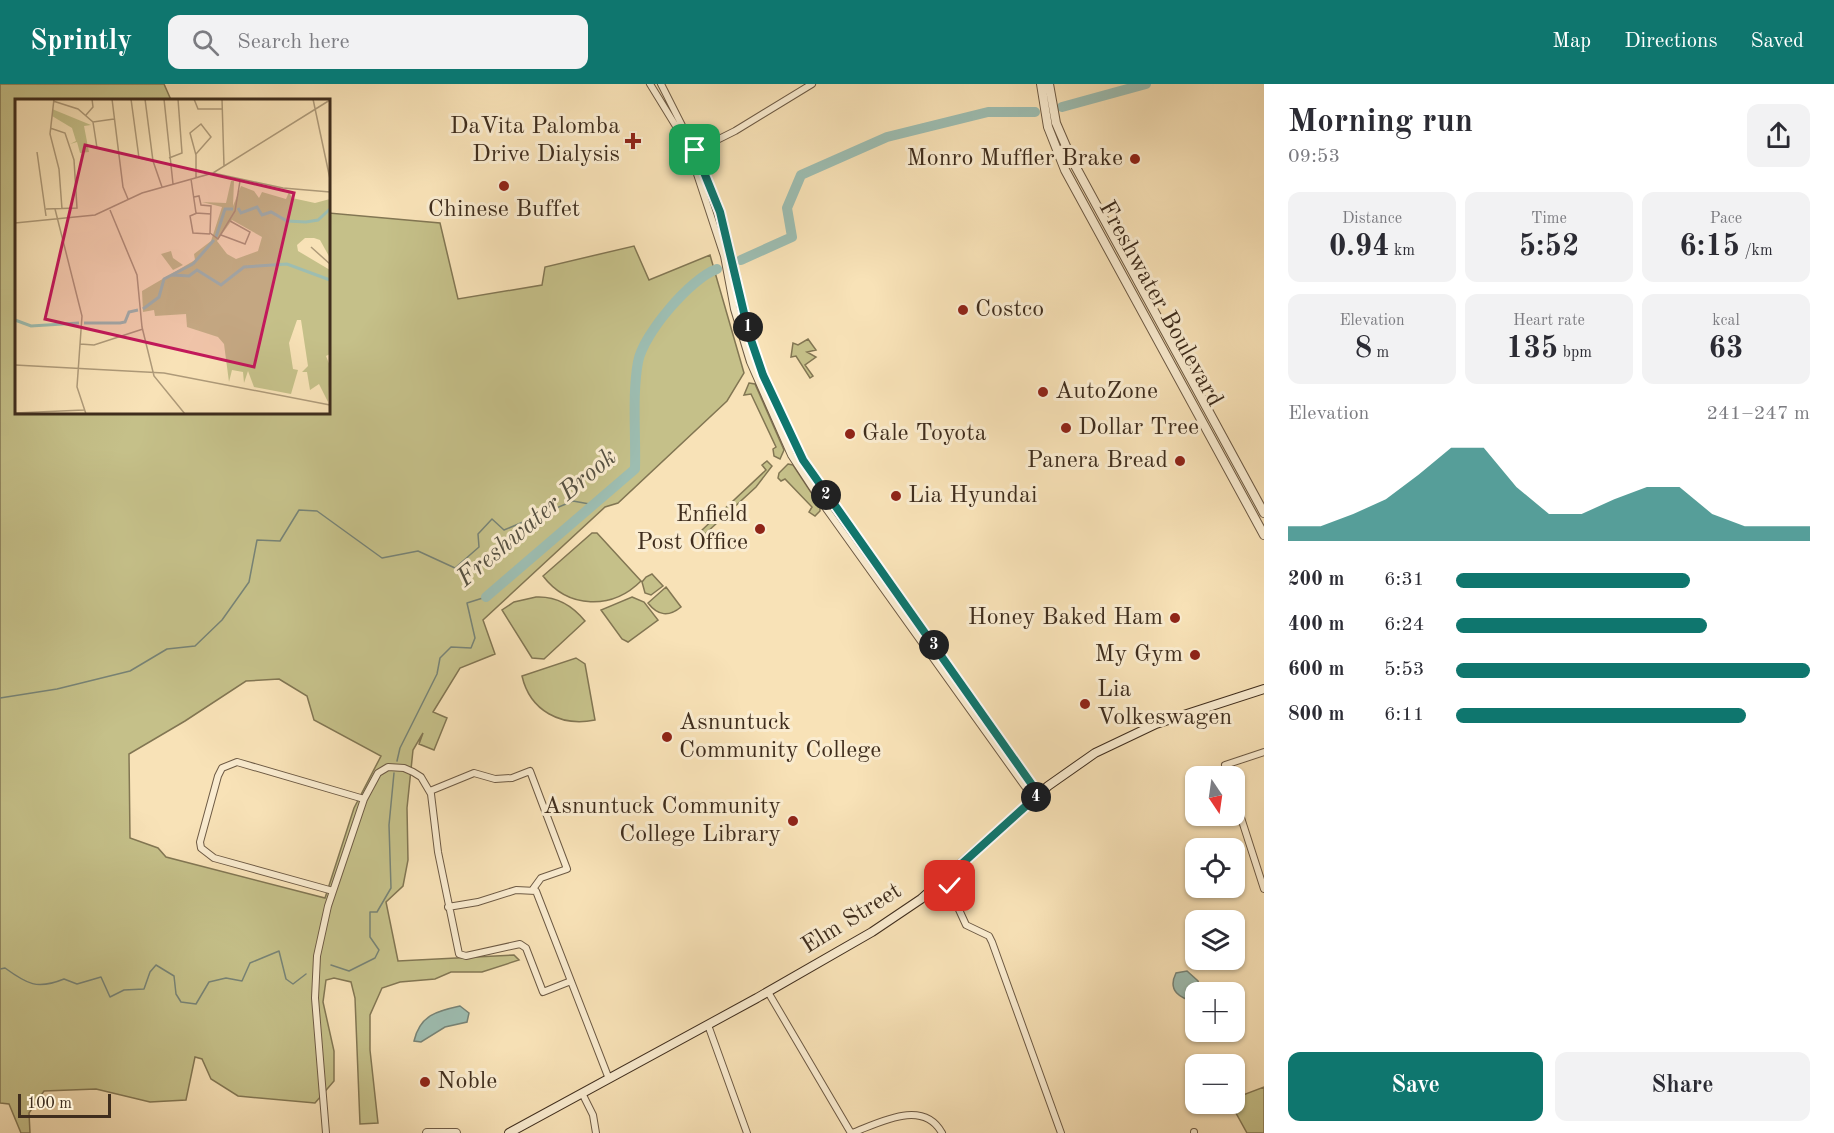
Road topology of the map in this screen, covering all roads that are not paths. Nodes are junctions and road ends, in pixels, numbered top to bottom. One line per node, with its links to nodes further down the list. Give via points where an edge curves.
1 (650, 84): 7 (street)
2 (661, 84): 6 (street)
3 (812, 84): 6 (street, via 735,131)
4 (1041, 84): 9 (street, Freshwater Boulevard, via 1054,148)
5 (1049, 84): 8 (street, Freshwater Boulevard, via 1063,142)
6 (695, 150): 7 (street); 10 (street, via 720,212)
7 (688, 154): 10 (street)
8 (1106, 223): 9 (street); 13 (street, Freshwater Boulevard)
9 (1097, 228): 14 (street, Freshwater Boulevard)
10 (721, 233): 11 (street); 12 (street, via 734,309)
11 (760, 366): 12 (street); 15 (street)
12 (753, 369): 16 (street)
13 (1194, 384): 14 (street); 17 (street, Freshwater Boulevard)
14 (1184, 388): 18 (street, Freshwater Boulevard)
15 (798, 450): 16 (street); 19 (street)
16 (791, 455): 20 (street)
17 (1264, 513)
18 (1264, 535)
19 (869, 554): 20 (street); 25 (street)
20 (866, 564): 25 (street, via 1026,788)
21 (1264, 689): 25 (main road, Elm Street, via 1129,736 1079,763)
22 (1264, 752): 23 (street)
23 (1225, 766)
24 (430, 791): 26 (street, via 421,777 394,767 378,773); 29 (street, via 474,773 495,779 530,771 567,868 541,878); 32 (street)
25 (1037, 796): 28 (main road, Elm Street)
26 (364, 799): 31 (street); 31 (street, via 237,762 222,768 218,776 200,842 206,854)
27 (1244, 826): 30 (street)
28 (945, 879): 34 (main road, Elm Street, via 872,932); 46 (street, via 966,925 989,936 992,942)
29 (533, 889): 32 (street); 33 (street, via 539,894)
30 (1264, 889)
31 (333, 891): 38 (street, via 317,956 315,998)
32 (448, 907): 33 (street, via 459,954 466,956 520,944 526,948 543,992)
33 (571, 981): 36 (street)
34 (768, 992): 35 (main road, Elm Street); 44 (street)
35 (708, 1025): 36 (main road, Elm Street); 43 (street)
36 (609, 1079): 37 (main road, Elm Street)
37 (582, 1093): 41 (main road, Elm Street); 42 (street)
38 (326, 1133)
39 (427, 1133): 40 (street)
40 (456, 1133)
41 (509, 1133)
42 (596, 1133)
43 (747, 1133)
44 (852, 1133): 45 (street, via 897,1116 916,1114 930,1120)
45 (942, 1133)
46 (1061, 1133)

